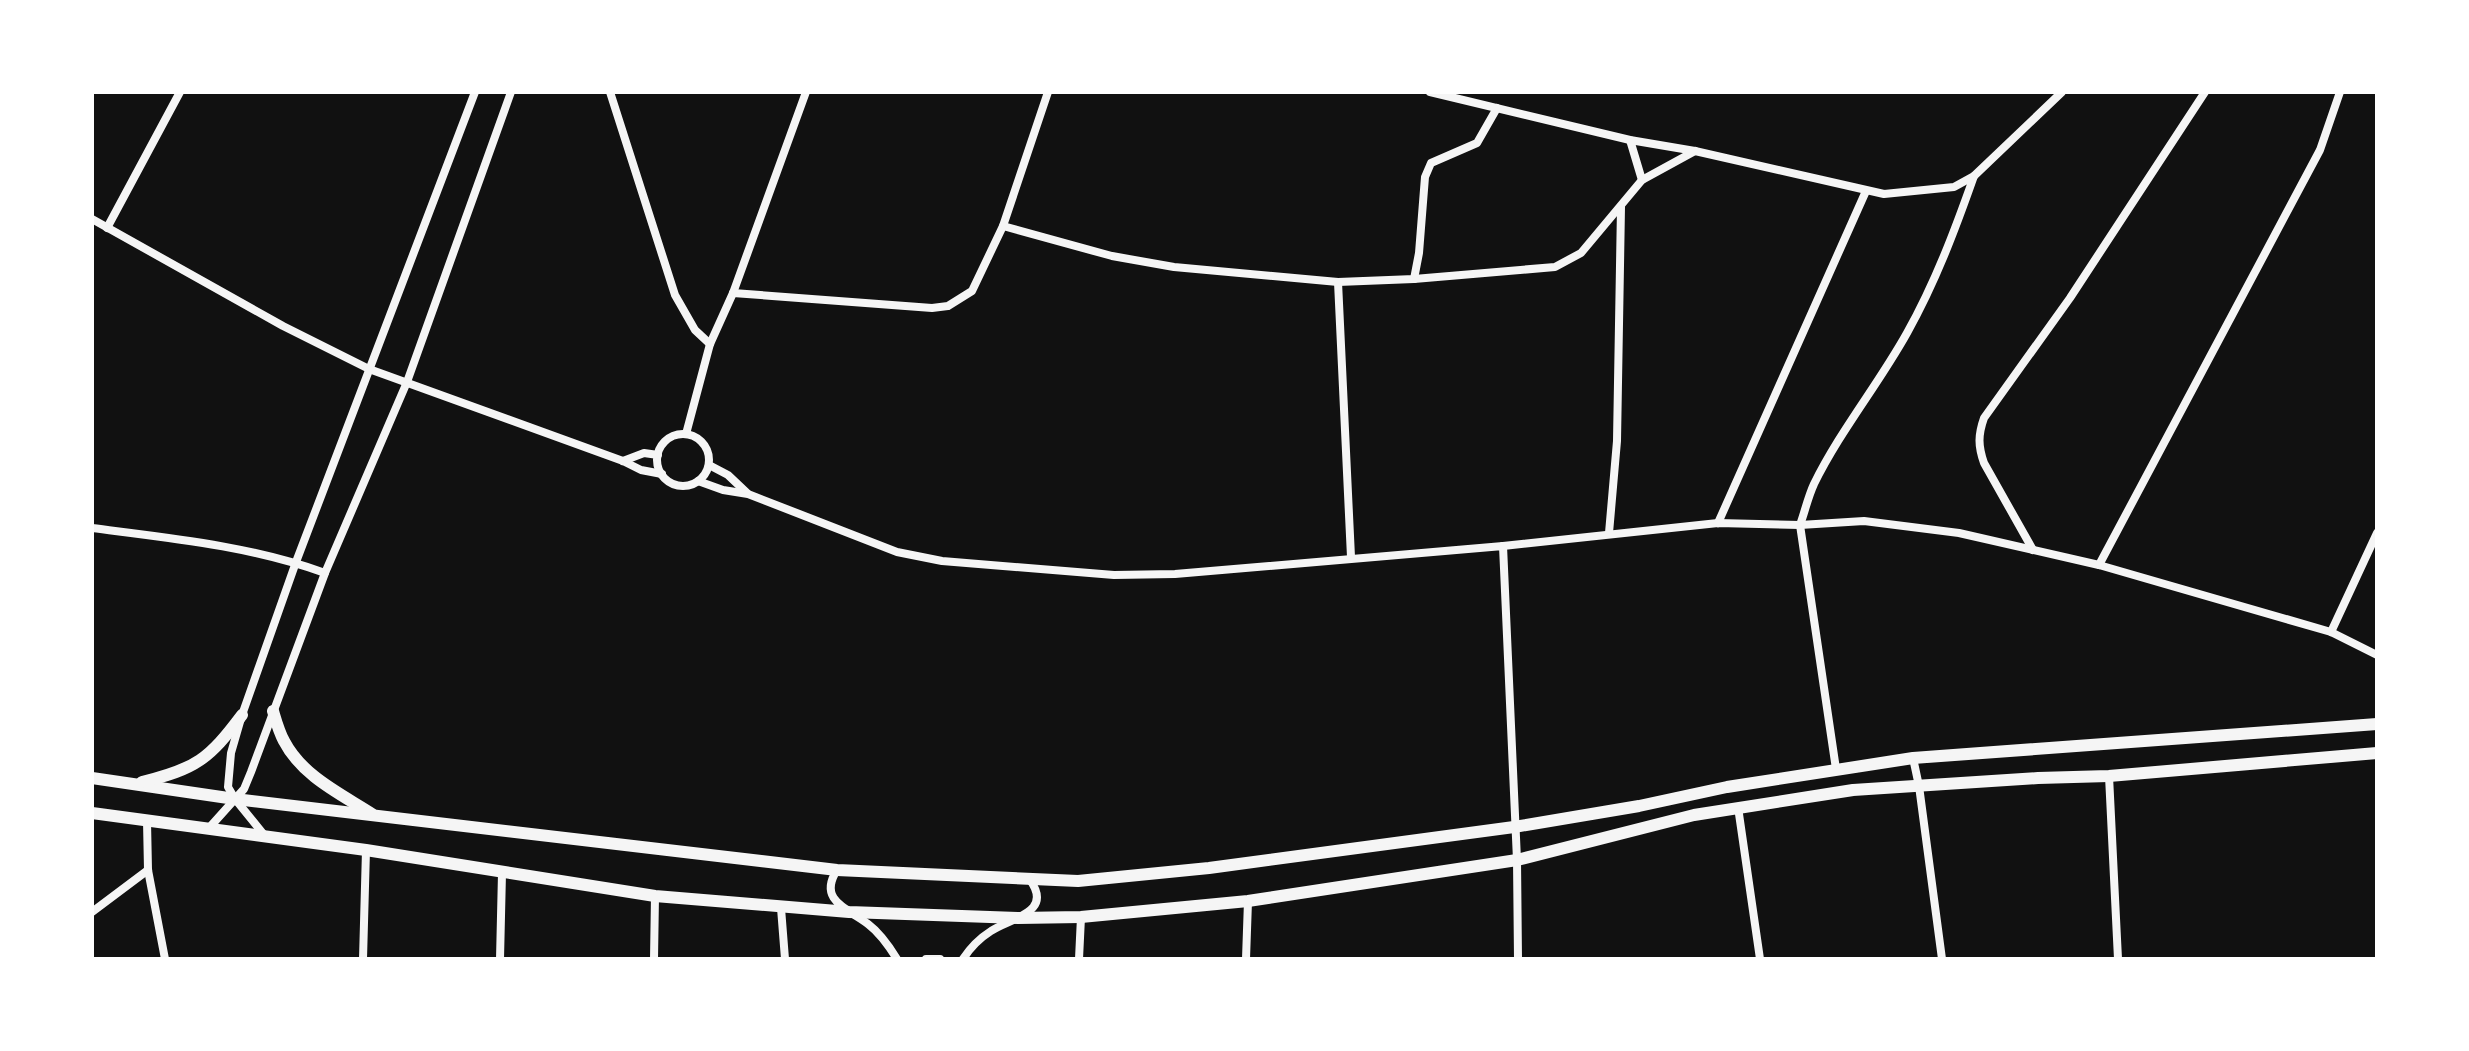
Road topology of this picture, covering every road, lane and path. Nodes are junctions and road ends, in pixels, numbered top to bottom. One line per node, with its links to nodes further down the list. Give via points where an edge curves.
1 (180, 92): 20 (street)
2 (475, 92): 25 (street)
3 (511, 92): 26 (street)
4 (610, 92): 24 (street, via 675,295 695,330)
5 (806, 92): 23 (street)
6 (1048, 92): 19 (street)
7 (1430, 92): 11 (street)
8 (2062, 92): 14 (street)
9 (2205, 92): 40 (street, via 1984,418 1978,436 1984,463)
10 (2340, 92): 43 (street, via 2320,150)
11 (1497, 108): 12 (street); 21 (street, via 1477,143 1431,163)
12 (1630, 140): 13 (street); 15 (street)
13 (1695, 151): 15 (street); 16 (street)
14 (1974, 176): 16 (street, via 1954,187); 35 (street, via 1928,293 1813,486)
15 (1642, 180): 17 (street)
16 (1866, 191): 34 (street)
17 (1621, 205): 21 (street, via 1581,253 1555,267); 37 (street, via 1617,441)
18 (92, 219): 20 (street)
19 (1003, 226): 22 (street, via 1174,267); 23 (street, via 972,291 948,306)
20 (107, 228): 25 (street)
21 (1414, 279): 22 (street)
22 (1338, 282): 41 (street)
23 (733, 293): 24 (street)
24 (710, 344): 27 (street)
25 (369, 369): 26 (street); 42 (street)
26 (407, 382): 29 (street); 44 (street)
27 (686, 434): 28 (street, via 668,439); 30 (street, via 704,444)
28 (658, 455): 29 (street, via 644,453); 31 (street)
29 (623, 461): 31 (street)
30 (709, 465): 32 (street); 33 (street)
31 (662, 474): 32 (street, via 679,485)
32 (698, 481): 33 (street)
33 (748, 494): 41 (street, via 897,552 942,561 1114,575)
34 (1718, 523): 35 (street); 37 (street)
35 (1800, 525): 40 (street, via 1864,521 1959,533); 52 (street)
36 (92, 528): 42 (street)
37 (1609, 533): 39 (street)
38 (2377, 533): 45 (street)
39 (1503, 546): 41 (street); 62 (street)
40 (2033, 550): 43 (street)
41 (1351, 557)
42 (296, 562): 44 (street); 48 (street)
43 (2099, 565): 45 (street)
44 (325, 573): 47 (street)
45 (2331, 632): 46 (street)
46 (2377, 655)
47 (273, 711): 57 (street, via 244,789); 60 (street, via 284,742 303,768)
48 (242, 715): 55 (street, via 200,761); 57 (street, via 228,774)
49 (2377, 724): 51 (street)
50 (2377, 753): 53 (street)
51 (1913, 758): 52 (street); 56 (street)
52 (1836, 769): 62 (street)
53 (2109, 776): 56 (street); 92 (street)
54 (92, 778): 55 (street)
55 (136, 784): 57 (street)
56 (1919, 786): 58 (street); 91 (street)
57 (235, 799): 60 (street); 63 (street); 64 (street)
58 (1738, 807): 66 (street); 90 (street)
59 (92, 813): 61 (street)
60 (375, 815): 68 (street)
61 (147, 821): 63 (street); 67 (street)
62 (1514, 827): 66 (street); 70 (street, via 1209,868 1078,881)
63 (209, 828): 64 (street)
64 (265, 836): 65 (street)
65 (366, 850): 69 (street); 79 (street)
66 (1517, 860): 72 (street); 89 (street)
67 (148, 870): 74 (street); 78 (street)
68 (837, 870): 70 (street); 75 (street, via 832,895)
69 (502, 873): 71 (street); 80 (street)
70 (1030, 880): 77 (street, via 1036,892 1034,905)
71 (655, 896): 73 (street); 81 (street)
72 (1248, 901): 76 (street); 88 (street)
73 (781, 908): 75 (street); 82 (street)
74 (92, 912)
75 (849, 912): 77 (street); 83 (street, via 883,938)
76 (1081, 917): 77 (street); 87 (street)
77 (1018, 918): 86 (street, via 979,940)
78 (165, 959)
79 (363, 959)
80 (500, 959)
81 (654, 959)
82 (785, 959)
83 (897, 959)
84 (926, 959): 85 (street)
85 (940, 959)
86 (963, 959)
87 (1079, 959)
88 (1246, 959)
89 (1518, 959)
90 (1760, 959)
91 (1942, 959)
92 (2118, 959)

